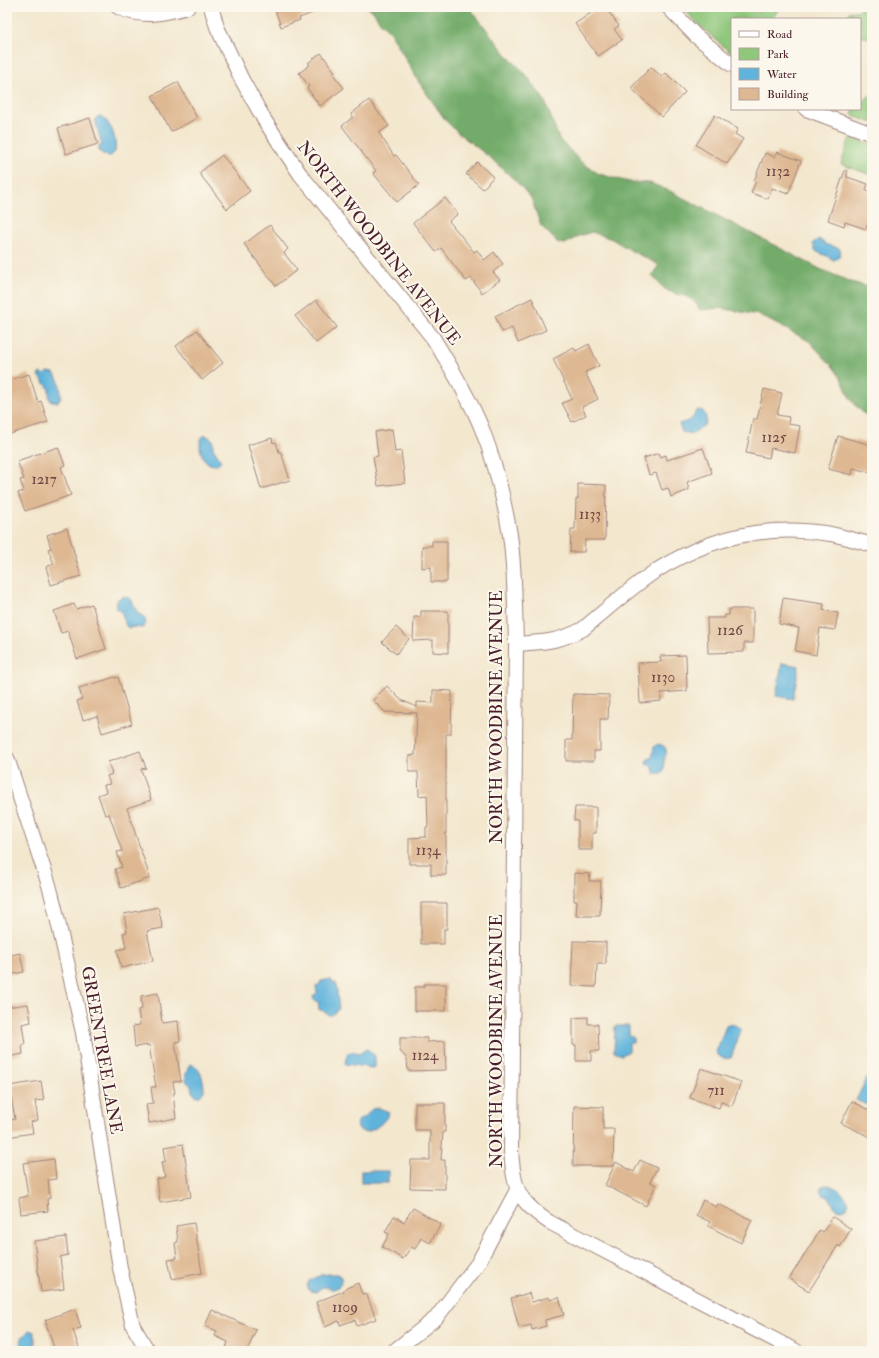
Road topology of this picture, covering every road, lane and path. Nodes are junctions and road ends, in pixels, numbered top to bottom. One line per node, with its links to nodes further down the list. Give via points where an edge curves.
1 (118, 7): 2 (street, via 138,14 153,14)
2 (188, 7)
3 (211, 7): 9 (street, NORTH WOODBINE AVENUE, via 217,27 236,68 265,122 300,174 433,338 459,380 482,429 499,483 510,535)
4 (668, 7): 5 (street, via 696,36)
5 (731, 64)
6 (809, 110): 7 (street)
7 (872, 134)
8 (872, 545): 9 (street, via 832,534 788,530 725,539 694,551 659,570 635,586 583,629 570,636 558,640)
9 (516, 644): 11 (street, NORTH WOODBINE AVENUE, via 511,1150)
10 (7, 758): 12 (street, GREENTREE LANE, via 54,904 83,1033 120,1268 133,1326)
11 (517, 1190): 13 (street, via 478,1263 436,1318); 14 (street, NORTH WOODBINE AVENUE, via 536,1213 549,1222)
12 (148, 1351)
13 (394, 1351)
14 (796, 1351)

